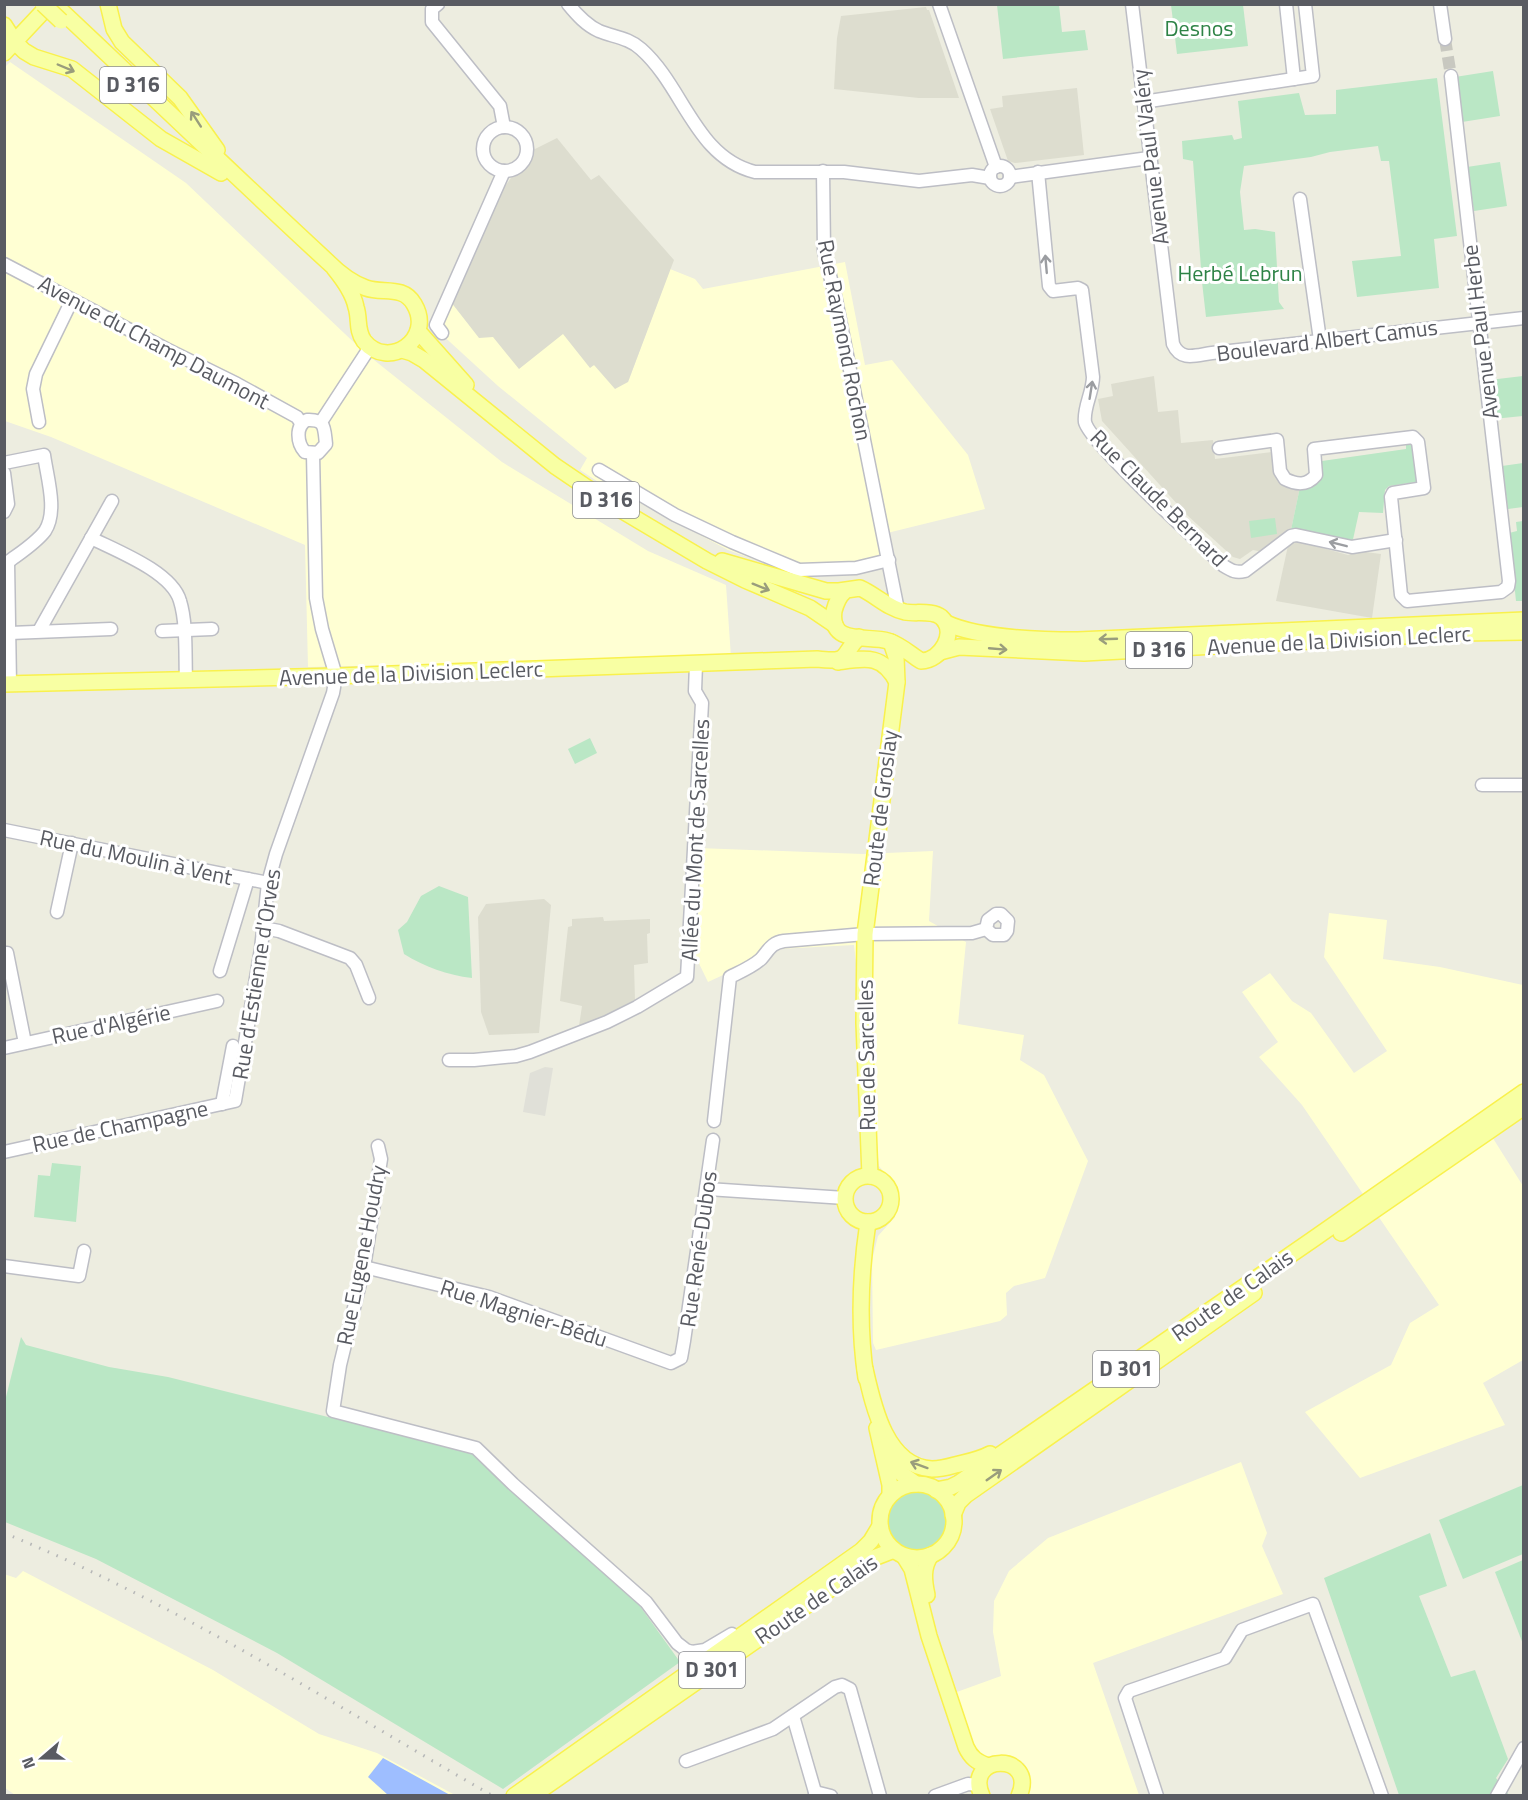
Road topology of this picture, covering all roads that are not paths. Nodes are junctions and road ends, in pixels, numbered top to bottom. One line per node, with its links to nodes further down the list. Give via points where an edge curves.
1 (43, 4): 11 (main road, D 316, bridge)
2 (52, 4): 11 (main road, D 316); 14 (main road)
3 (108, 4): 24 (main road, one-way to 3, via 180,98 122,42 114,29)
4 (438, 4): 18 (street, via 432,9 432,22 500,106)
5 (568, 4): 21 (street, via 580,19 597,30 633,42 645,52 713,148 727,161 755,172)
6 (1132, 4): 17 (street, Avenue Paul Valéry)
7 (1286, 4): 16 (street)
8 (1305, 4): 16 (street, via 1313,76)
9 (1440, 4): 13 (street)
10 (942, 6): 22 (street)
11 (64, 19): 24 (main road, D 316)
12 (4, 25): 14 (main road)
13 (1445, 39)
14 (10, 47): 24 (main road, one-way to 24, via 72,69 161,139)
15 (1451, 76): 32 (street, Avenue Paul Herbe)
16 (1294, 79): 17 (street)
17 (1143, 102): 19 (street, Avenue Paul Valéry)
18 (504, 127): 20 (street, via 488,135 483,148 486,161); 20 (street, via 517,131 527,149 517,167)
19 (1149, 158): 23 (street); 36 (street, Avenue Paul Valéry)
20 (504, 171): 34 (street, via 436,325)
21 (823, 171): 22 (street, via 919,181); 54 (street, Rue Raymond Rochon, via 825,251)
22 (993, 172): 23 (street, via 993,184 999,186 1005,185 1010,177)
23 (1038, 172): 51 (street, Rue Claude Bernard, one-way to 23, via 1352,548 1296,535 1245,570 1233,571 1170,516 1112,457 1085,422 1093,377 1082,290 1053,291 1048,286)
24 (258, 198): 27 (main road, D 316)
25 (1300, 199): 35 (street)
26 (4, 264): 29 (street, Avenue du Champ Daumont)
27 (334, 268): 28 (main road, D 316, via 362,286); 30 (main road, D 316, via 351,294)
28 (381, 291): 30 (main road, via 365,300); 33 (main road, via 394,290 409,297 419,316)
29 (72, 300): 40 (street, via 36,374 33,389); 42 (street, Avenue du Champ Daumont, via 237,384 297,417)
30 (357, 316): 37 (main road, via 361,336)
31 (1524, 318): 32 (street, Boulevard Albert Camus)
32 (1479, 322): 35 (street, Boulevard Albert Camus); 51 (street, Avenue Paul Herbe, via 1508,587 1501,592 1407,601 1401,595)
33 (418, 331): 38 (main road, via 411,344); 39 (main road, D 316)
34 (442, 333)
35 (1320, 340): 36 (street, Boulevard Albert Camus, via 1182,356)
36 (1173, 344)
37 (370, 347): 38 (main road, via 387,353); 41 (street)
38 (402, 350): 39 (main road, D 316, via 417,355)
39 (497, 418): 52 (main road, D 316, via 582,484)
40 (39, 422)
41 (321, 422): 42 (street); 44 (street, via 326,444)
42 (301, 423): 44 (street, via 301,448)
43 (1219, 448): 51 (street, via 1277,440 1280,471 1285,479 1300,484 1316,475 1314,449 1413,437 1418,442 1424,489 1394,493 1391,497)
44 (313, 454): 77 (street, via 316,598)
45 (4, 464): 53 (street, via 44,455 51,505 44,532)
46 (599, 470): 54 (street, via 675,515 799,570)
47 (4, 473): 49 (street, via 8,504)
48 (112, 501): 50 (street)
49 (4, 512)
50 (91, 538): 64 (street, via 172,585 180,601); 66 (street)
51 (1396, 540)
52 (690, 550): 55 (main road, D 316, via 815,588); 61 (main road, D 316, one-way to 61, via 728,572 810,608)
53 (6, 562): 69 (street)
54 (889, 563): 56 (street, via 885,583); 58 (street, Rue Raymond Rochon)
55 (845, 591): 56 (main road, via 860,588); 61 (main road, via 836,605)
56 (871, 595): 58 (main road)
57 (1524, 609): 67 (main road, via 1456,611)
58 (898, 610): 60 (main road, Avenue de la Division Leclerc, via 933,613)
59 (1524, 620): 67 (main road, Avenue de la Division Leclerc / D 316)
60 (946, 622): 67 (main road, Avenue de la Division Leclerc / D 316, one-way to 60, via 1070,640 975,632); 73 (main road, via 947,638)
61 (836, 627): 70 (main road, via 848,637); 74 (main road, via 836,645)
62 (111, 629): 66 (street)
63 (212, 629): 64 (street)
64 (184, 630): 65 (street); 78 (street)
65 (162, 631)
66 (39, 632): 69 (street)
67 (1378, 632): 68 (main road, Avenue de la Division Leclerc / D 316); 72 (main road, via 1472,643); 73 (main road, Avenue de la Division Leclerc / D 316, one-way to 67, via 959,647 1084,653)
68 (1524, 632)
69 (10, 633): 80 (street)
70 (859, 637): 71 (main road); 74 (main road, via 846,656)
71 (891, 642): 75 (main road); 79 (main road, Route de Groslay)
72 (1524, 642)
73 (940, 652): 75 (main road, Avenue de la Division Leclerc)
74 (824, 660): 76 (main road, Avenue de la Division Leclerc); 79 (main road, Avenue de la Division Leclerc, via 879,662)
75 (923, 661): 79 (main road, via 909,666)
76 (696, 664): 77 (main road, Avenue de la Division Leclerc); 98 (street, Allée du Mont de Sarcelles, via 695,691 702,703 687,977 607,1022 530,1052)
77 (336, 676): 78 (main road, Avenue de la Division Leclerc); 86 (street, Rue d'Estienne d'Orves)
78 (186, 680): 80 (main road, Avenue de la Division Leclerc)
79 (897, 682): 90 (main road, Route de Groslay)
80 (8, 684)
81 (1482, 785): 82 (street)
82 (1524, 785)
83 (4, 830): 84 (street, Rue du Moulin à Vent)
84 (72, 843): 85 (street, Rue du Moulin à Vent); 87 (street)
85 (248, 879): 86 (street, Rue du Moulin à Vent); 92 (street)
86 (268, 883): 88 (street, Rue d'Estienne d'Orves)
87 (57, 912)
88 (263, 928): 93 (street, via 350,958); 100 (street, Rue d'Estienne d'Orves)
89 (986, 929): 90 (street, via 972,933)
90 (865, 934): 103 (street, via 776,943 760,959 730,977); 107 (main road, Rue de Sarcelles)
91 (6, 953): 95 (street)
92 (220, 971)
93 (369, 998)
94 (217, 1000): 95 (street, Rue d'Algérie)
95 (26, 1043): 97 (street, Rue d'Algérie)
96 (233, 1046): 101 (street)
97 (4, 1048)
98 (449, 1060)
99 (1524, 1092): 116 (main road, Route de Calais / D 301)
100 (235, 1101): 101 (street, Rue de Champagne)
101 (222, 1104): 106 (street, Rue de Champagne)
102 (1524, 1107): 121 (main road, Route de Calais / D 301, one-way to 102, via 958,1503 971,1491)
103 (714, 1121)
104 (713, 1140): 108 (street, Rue René-Dubos)
105 (378, 1146): 113 (street, Rue Eugene Houdry, via 381,1159)
106 (4, 1152)
107 (870, 1176): 109 (main road, via 850,1184); 110 (main road, via 883,1182 891,1202 880,1219)
108 (708, 1189): 109 (street); 114 (street, Rue René-Dubos)
109 (845, 1198): 110 (main road, via 848,1212)
110 (868, 1222): 115 (main road, via 860,1295)
111 (84, 1251): 112 (street, via 79,1276)
112 (4, 1266)
113 (363, 1267): 114 (street, Rue Magnier-Bédu, via 489,1298 671,1363); 125 (street, Rue Eugene Houdry, via 333,1411 476,1448 646,1602 686,1650 705,1650)
114 (681, 1358)
115 (865, 1369): 116 (main road, one-way to 115, via 981,1458 927,1468 906,1459 887,1437); 117 (main road)
116 (1068, 1409): 119 (main road, Route de Calais / D 301, via 951,1487)
117 (877, 1431): 118 (main road, via 899,1470); 120 (main road)
118 (916, 1484): 119 (main road); 120 (main road)
119 (936, 1490): 121 (main road, via 949,1502)
120 (890, 1495): 122 (main road, via 881,1509)
121 (953, 1515): 124 (main road, via 950,1537)
122 (880, 1526): 123 (main road, via 884,1538); 125 (main road, Route de Calais / D 301, via 866,1547)
123 (899, 1553): 124 (main road, via 915,1558); 126 (main road, via 912,1569); 134 (main road, Route de Calais / D 301, via 876,1557)
124 (931, 1555): 126 (main road, via 925,1567 925,1584)
125 (773, 1613): 133 (main road, Route de Calais / D 301)
126 (949, 1696): 130 (main road, via 970,1756); 131 (main road, via 963,1755)
127 (793, 1716): 129 (street, via 773,1729); 132 (street); 136 (street, via 835,1687 850,1689)
128 (1524, 1748): 141 (street)
129 (686, 1761)
130 (988, 1766): 131 (main road); 138 (main road, via 1000,1762 1016,1768 1023,1784)
131 (980, 1786): 137 (street, via 968,1785)
132 (809, 1794): 135 (street)
133 (514, 1795)
134 (532, 1796)
135 (831, 1796)
136 (880, 1796)
137 (934, 1796)
138 (1020, 1796)
139 (1157, 1796): 140 (street, via 1125,1698 1129,1691 1225,1658 1242,1630 1313,1604)
140 (1382, 1796)
141 (1497, 1796)

